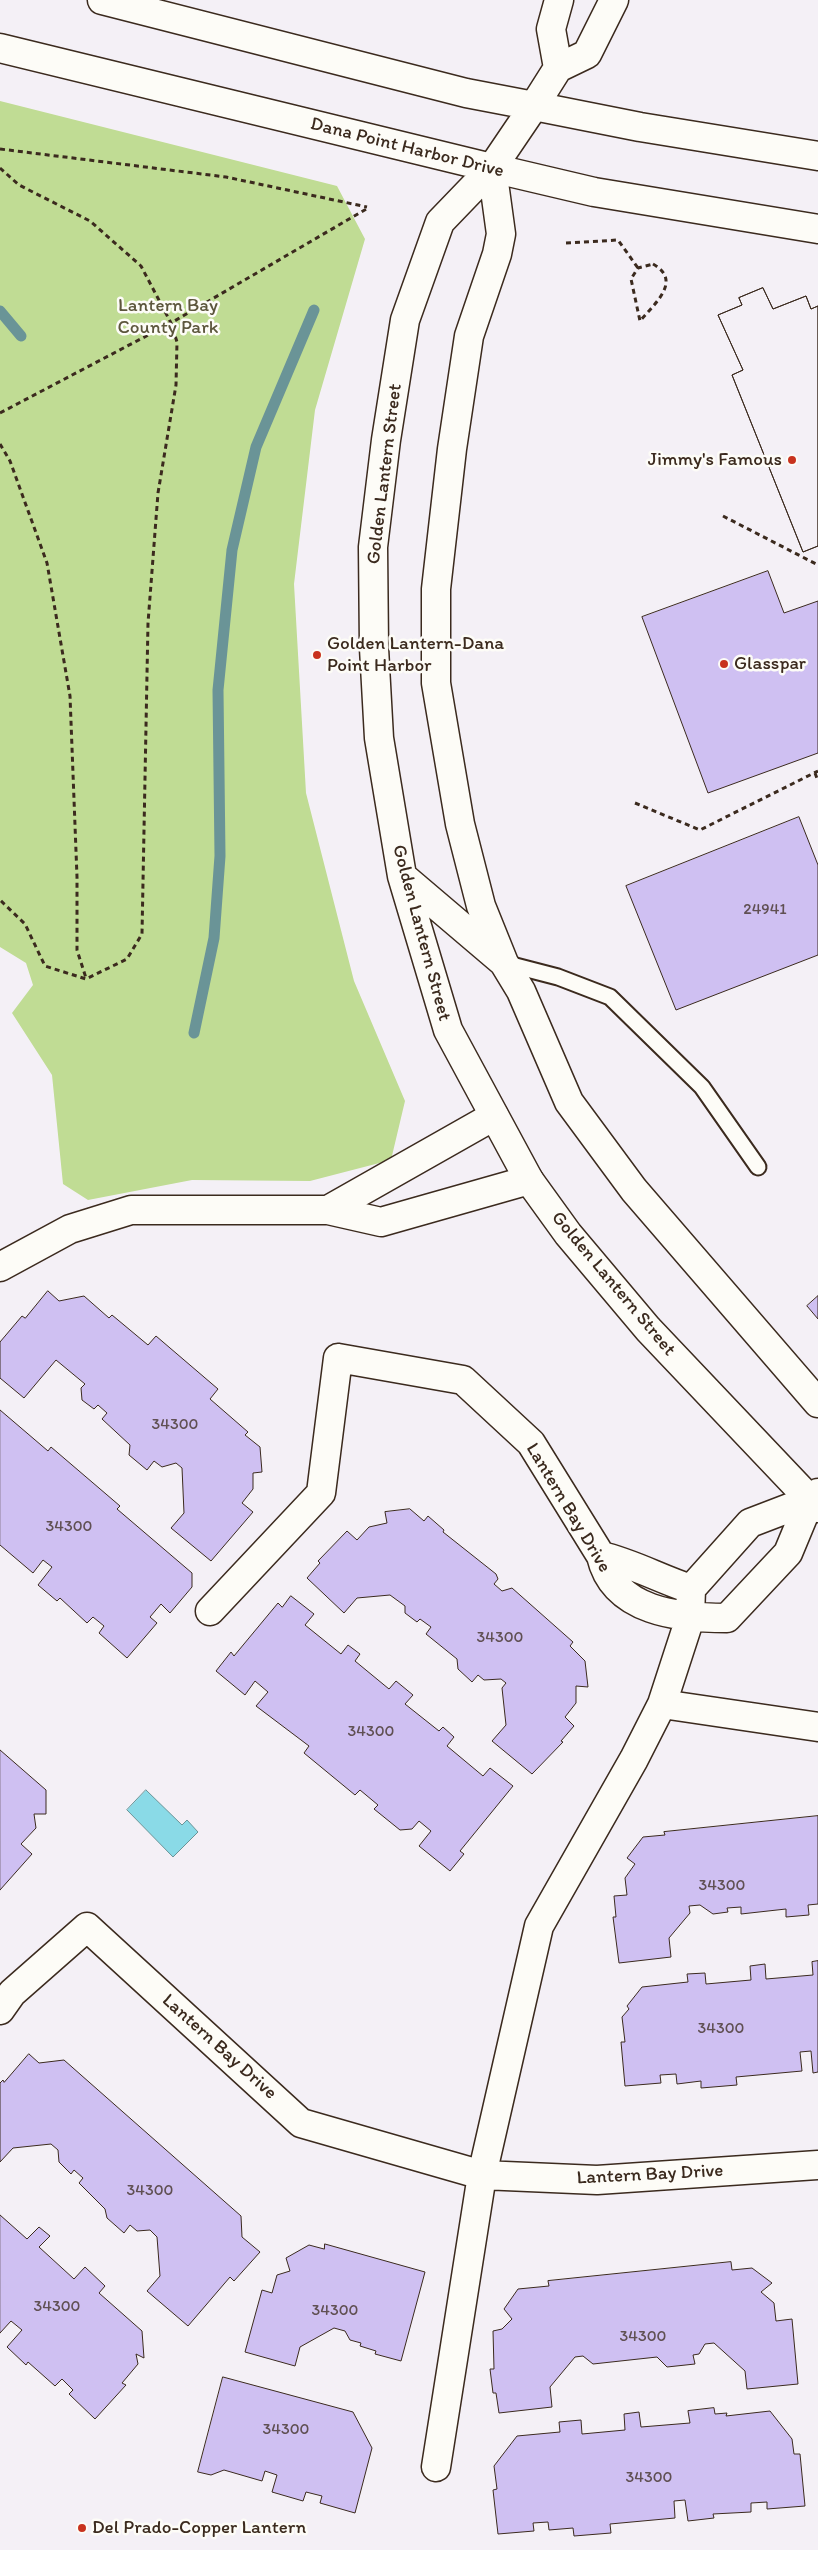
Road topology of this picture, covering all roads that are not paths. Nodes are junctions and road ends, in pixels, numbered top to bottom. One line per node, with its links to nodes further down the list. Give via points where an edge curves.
1 (102, 0): 6 (street, via 466,93)
2 (559, 0): 5 (street, via 550,29)
3 (614, 0): 5 (street, via 587,54)
4 (0, 48): 8 (street, Dana Point Harbor Drive)
5 (558, 68): 6 (street, Golden Lantern Street)
6 (534, 106): 7 (street); 8 (street, Golden Lantern Street)
7 (818, 156)
8 (492, 168): 9 (street, Dana Point Harbor Drive, via 594,192); 10 (street, Golden Lantern Street, via 440,222 405,320 384,460 373,547 374,648 379,738); 11 (street, via 501,234 469,336 452,449 436,589 436,683 460,824 481,906)
9 (818, 228)
10 (402, 876): 11 (street); 12 (street, Golden Lantern Street, via 448,1030)
11 (504, 963): 13 (lane, via 558,977 610,997 702,1087); 17 (street, via 521,991 569,1102 634,1190)
12 (494, 1116): 14 (street, Golden Lantern Street); 15 (street)
13 (758, 1167)
14 (529, 1180): 15 (street, via 382,1222); 18 (street, Golden Lantern Street, via 568,1234 648,1329)
15 (328, 1210): 16 (street, via 131,1210 70,1229)
16 (0, 1267)
17 (818, 1403)
18 (815, 1500): 20 (street, via 750,1523); 22 (street, Lantern Bay Drive, via 788,1553 727,1618)
19 (601, 1556): 20 (street, via 620,1560 657,1578); 21 (street, Lantern Bay Drive, via 531,1443 463,1380 338,1358 321,1493); 22 (street, Lantern Bay Drive, via 605,1573 629,1597 660,1613)
20 (691, 1589): 22 (street)
21 (210, 1611)
22 (690, 1618): 23 (street)
23 (662, 1704): 24 (street); 27 (street, via 539,1926)
24 (818, 1727)
25 (0, 2010): 27 (street, Lantern Bay Drive, via 12,1993 87,1927 301,2123)
26 (818, 2165): 27 (street, Lantern Bay Drive, via 597,2180)
27 (482, 2175): 28 (street)
28 (436, 2467)

